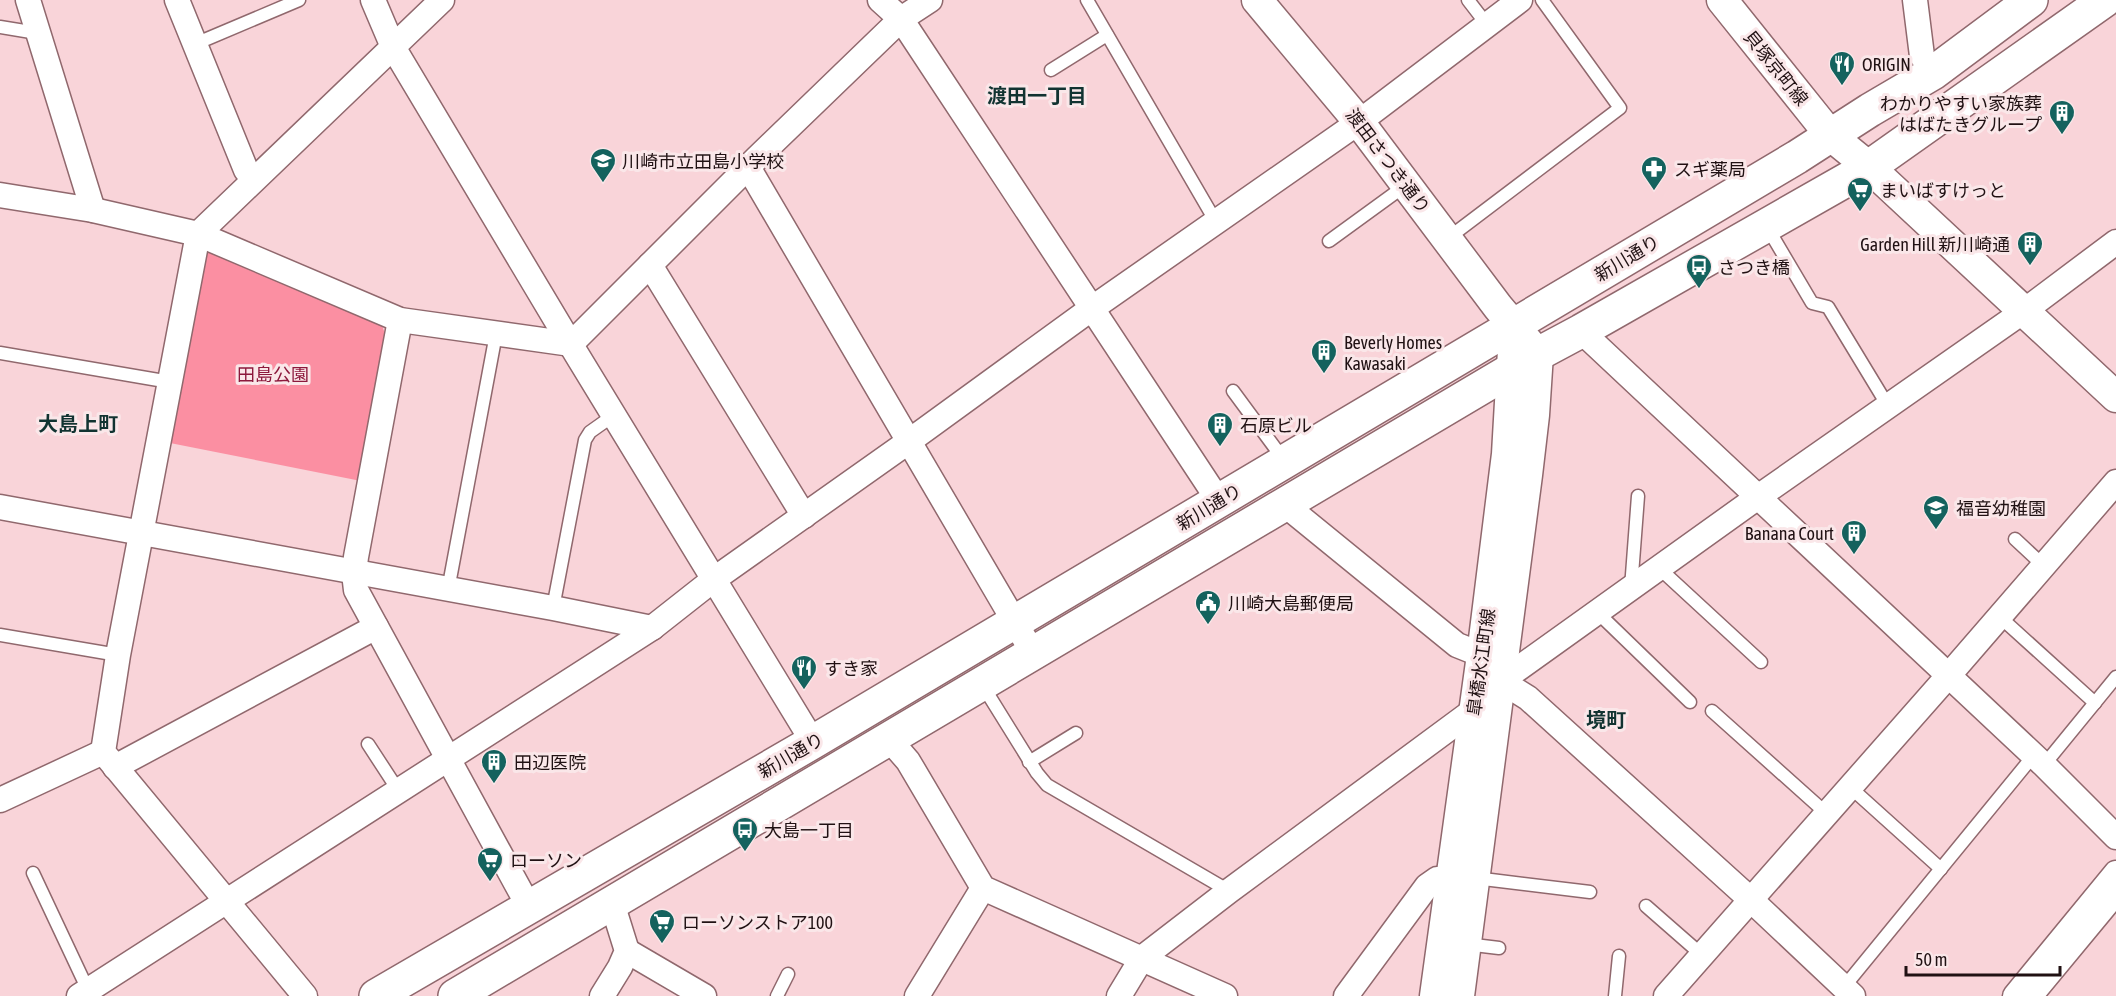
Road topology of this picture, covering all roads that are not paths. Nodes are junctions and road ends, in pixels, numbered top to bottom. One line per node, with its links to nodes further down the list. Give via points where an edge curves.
1 (28, 0): 20 (street)
2 (177, 0): 22 (street)
3 (299, 0): 22 (lane)
4 (373, 0): 23 (street)
5 (442, 0): 23 (street)
6 (880, 0): 17 (street)
7 (930, 0): 17 (street)
8 (1087, 0): 21 (lane)
9 (1257, 0): 27 (street, 渡田さつき通り)
10 (1468, 0): 18 (lane)
11 (1520, 0): 18 (street)
12 (1542, 0): 39 (lane, via 1620,108)
13 (1722, 0): 28 (street, 貝塚京町線)
14 (1916, 0): 25 (street, via 1922,56)
15 (2031, 0): 25 (main road, 新川通り)
16 (2104, 0): 26 (main road, 新川通り)
17 (901, 19): 30 (street); 43 (street)
18 (1488, 26): 27 (street)
19 (0, 27): 20 (lane)
20 (37, 33): 35 (street)
21 (1107, 35): 24 (lane); 36 (lane)
22 (195, 44): 31 (street, via 246,170)
23 (393, 47): 31 (street); 49 (street)
24 (1051, 70)
25 (1933, 73): 26 (main road); 28 (main road, 新川通り)
26 (1958, 104): 29 (main road, 新川通り)
27 (1359, 122): 32 (street, 渡田さつき通り); 36 (street)
28 (1831, 136): 29 (street, 貝塚京町線); 33 (main road, 新川通り)
29 (1869, 166): 37 (main road, 新川通り); 44 (street, 貝塚京町線)
30 (748, 167): 42 (street); 57 (street)
31 (254, 180): 38 (street)
32 (1406, 185): 39 (street, 渡田さつき通り); 40 (lane)
33 (1745, 188): 37 (main road); 46 (main road, 新川通り)
34 (0, 195): 35 (street)
35 (93, 210): 38 (street)
36 (1216, 222): 43 (street)
37 (1766, 225): 47 (main road, 新川通り); 55 (lane, via 1812,303 1828,307)
38 (198, 234): 45 (street); 52 (street)
39 (1447, 239): 46 (street, 渡田さつき通り)
40 (1329, 241)
41 (2116, 242): 44 (street)
42 (650, 265): 49 (street); 65 (street)
43 (1093, 308): 57 (street); 62 (street)
44 (2024, 311): 54 (street, 貝塚京町線); 55 (street)
45 (400, 320): 48 (street); 71 (street)
46 (1514, 326): 51 (street, 渡田さつき通り); 58 (main road, 新川通り)
47 (1581, 331): 51 (main road, 新川通り); 61 (street)
48 (496, 334): 49 (street); 74 (lane)
49 (571, 344): 56 (street)
50 (0, 353): 52 (lane)
51 (1525, 362): 63 (main road, 新川通り); 84 (street, 皐橋水江町線, via 1507,454); 88 (street, 皐橋水江町線, via 1533,427)
52 (170, 382): 67 (street)
53 (1233, 391): 58 (lane)
54 (2116, 397)
55 (1888, 406): 61 (street)
56 (614, 416): 72 (street); 75 (lane, via 585,440)
57 (908, 442): 65 (street); 78 (street)
58 (1276, 467): 62 (main road, 新川通り); 63 (main road)
59 (2116, 482): 69 (street)
60 (1638, 496): 73 (lane)
61 (1758, 497): 70 (street); 86 (street)
62 (1219, 501): 66 (main road); 78 (main road, 新川通り)
63 (1284, 504): 66 (main road, 新川通り); 84 (street, via 1456,645)
64 (0, 507): 67 (street)
65 (804, 516): 72 (street)
66 (1239, 531): 82 (main road, 新川通り)
67 (142, 534): 71 (street); 83 (street)
68 (2015, 539): 69 (lane)
69 (2044, 566): 77 (street)
70 (1659, 568): 73 (street); 85 (lane)
71 (354, 573): 74 (street); 79 (street, via 356,590)
72 (713, 580): 80 (street); 97 (street)
73 (1631, 588): 76 (street)
74 (448, 590): 75 (street)
75 (553, 608): 80 (street)
76 (1597, 612): 88 (street); 90 (lane)
77 (2000, 617): 86 (street); 91 (lane)
78 (1015, 622): 82 (street); 92 (main road, 新川通り)
79 (376, 627): 99 (street); 100 (street)
80 (652, 628): 100 (street)
81 (0, 635): 83 (lane)
82 (1033, 653): 89 (main road, 新川通り)
83 (118, 655): 99 (street)
84 (1482, 655): 88 (street); 93 (street, 皐橋水江町線)
85 (1761, 662)
86 (1949, 675): 101 (street); 104 (street)
87 (2116, 676): 91 (lane)
88 (1501, 681): 93 (street); 113 (street, 皐橋水江町線); 118 (street, via 1528,698)
89 (981, 684): 96 (main road, 新川通り); 102 (lane)
90 (1690, 702)
91 (2095, 703): 101 (lane)
92 (870, 709): 96 (main road); 97 (main road, 新川通り)
93 (1474, 710): 113 (street, 皐橋水江町線); 115 (street)
94 (1712, 711): 107 (lane)
95 (1076, 733): 102 (lane)
96 (889, 739): 103 (main road, 新川通り); 114 (street, via 908,761)
97 (813, 742): 103 (main road); 110 (main road, 新川通り)
98 (368, 744): 105 (lane)
99 (109, 759): 106 (street); 119 (street)
100 (447, 759): 105 (street); 122 (street)
101 (2039, 760): 108 (street); 109 (lane)
102 (1029, 762): 115 (lane, via 1047,785)
103 (830, 773): 120 (main road, 新川通り)
104 (1850, 787): 107 (street); 109 (lane)
105 (398, 790): 119 (street)
106 (1, 796)
107 (1826, 813): 118 (street)
108 (2116, 837)
109 (1941, 868): 131 (lane)
110 (593, 870): 120 (main road); 122 (main road, 新川通り)
111 (33, 873): 130 (lane)
112 (2116, 873): 146 (street)
113 (1463, 878): 116 (lane); 123 (street, 皐橋水江町線); 141 (street, via 1437,879 1427,886); 142 (street, 皐橋水江町線)
114 (983, 888): 128 (street); 138 (street)
115 (1229, 891): 128 (street)
116 (1590, 892)
117 (2116, 897): 147 (street)
118 (1750, 899): 126 (street); 131 (street, via 1785,938)
119 (226, 900): 130 (street); 132 (street)
120 (612, 903): 125 (street); 134 (main road, 新川通り)
121 (1646, 906): 126 (lane)
122 (529, 907): 133 (main road, 新川通り)
123 (1466, 944): 124 (lane); 143 (street, 皐橋水江町線)
124 (1499, 948)
125 (627, 951): 135 (street); 136 (street)
126 (1702, 955): 145 (street)
127 (1619, 956): 144 (lane)
128 (1142, 958): 139 (street); 140 (street)
129 (788, 974): 137 (lane)
130 (83, 993)
131 (1845, 993)
132 (305, 996)
133 (376, 996)
134 (455, 996)
135 (602, 996)
136 (704, 996)
137 (777, 996)
138 (917, 996)
139 (1119, 996)
140 (1225, 996)
141 (1346, 996)
142 (1435, 996)
143 (1459, 996)
144 (1615, 996)
145 (1666, 996)
146 (2015, 996)
147 (2034, 996)

